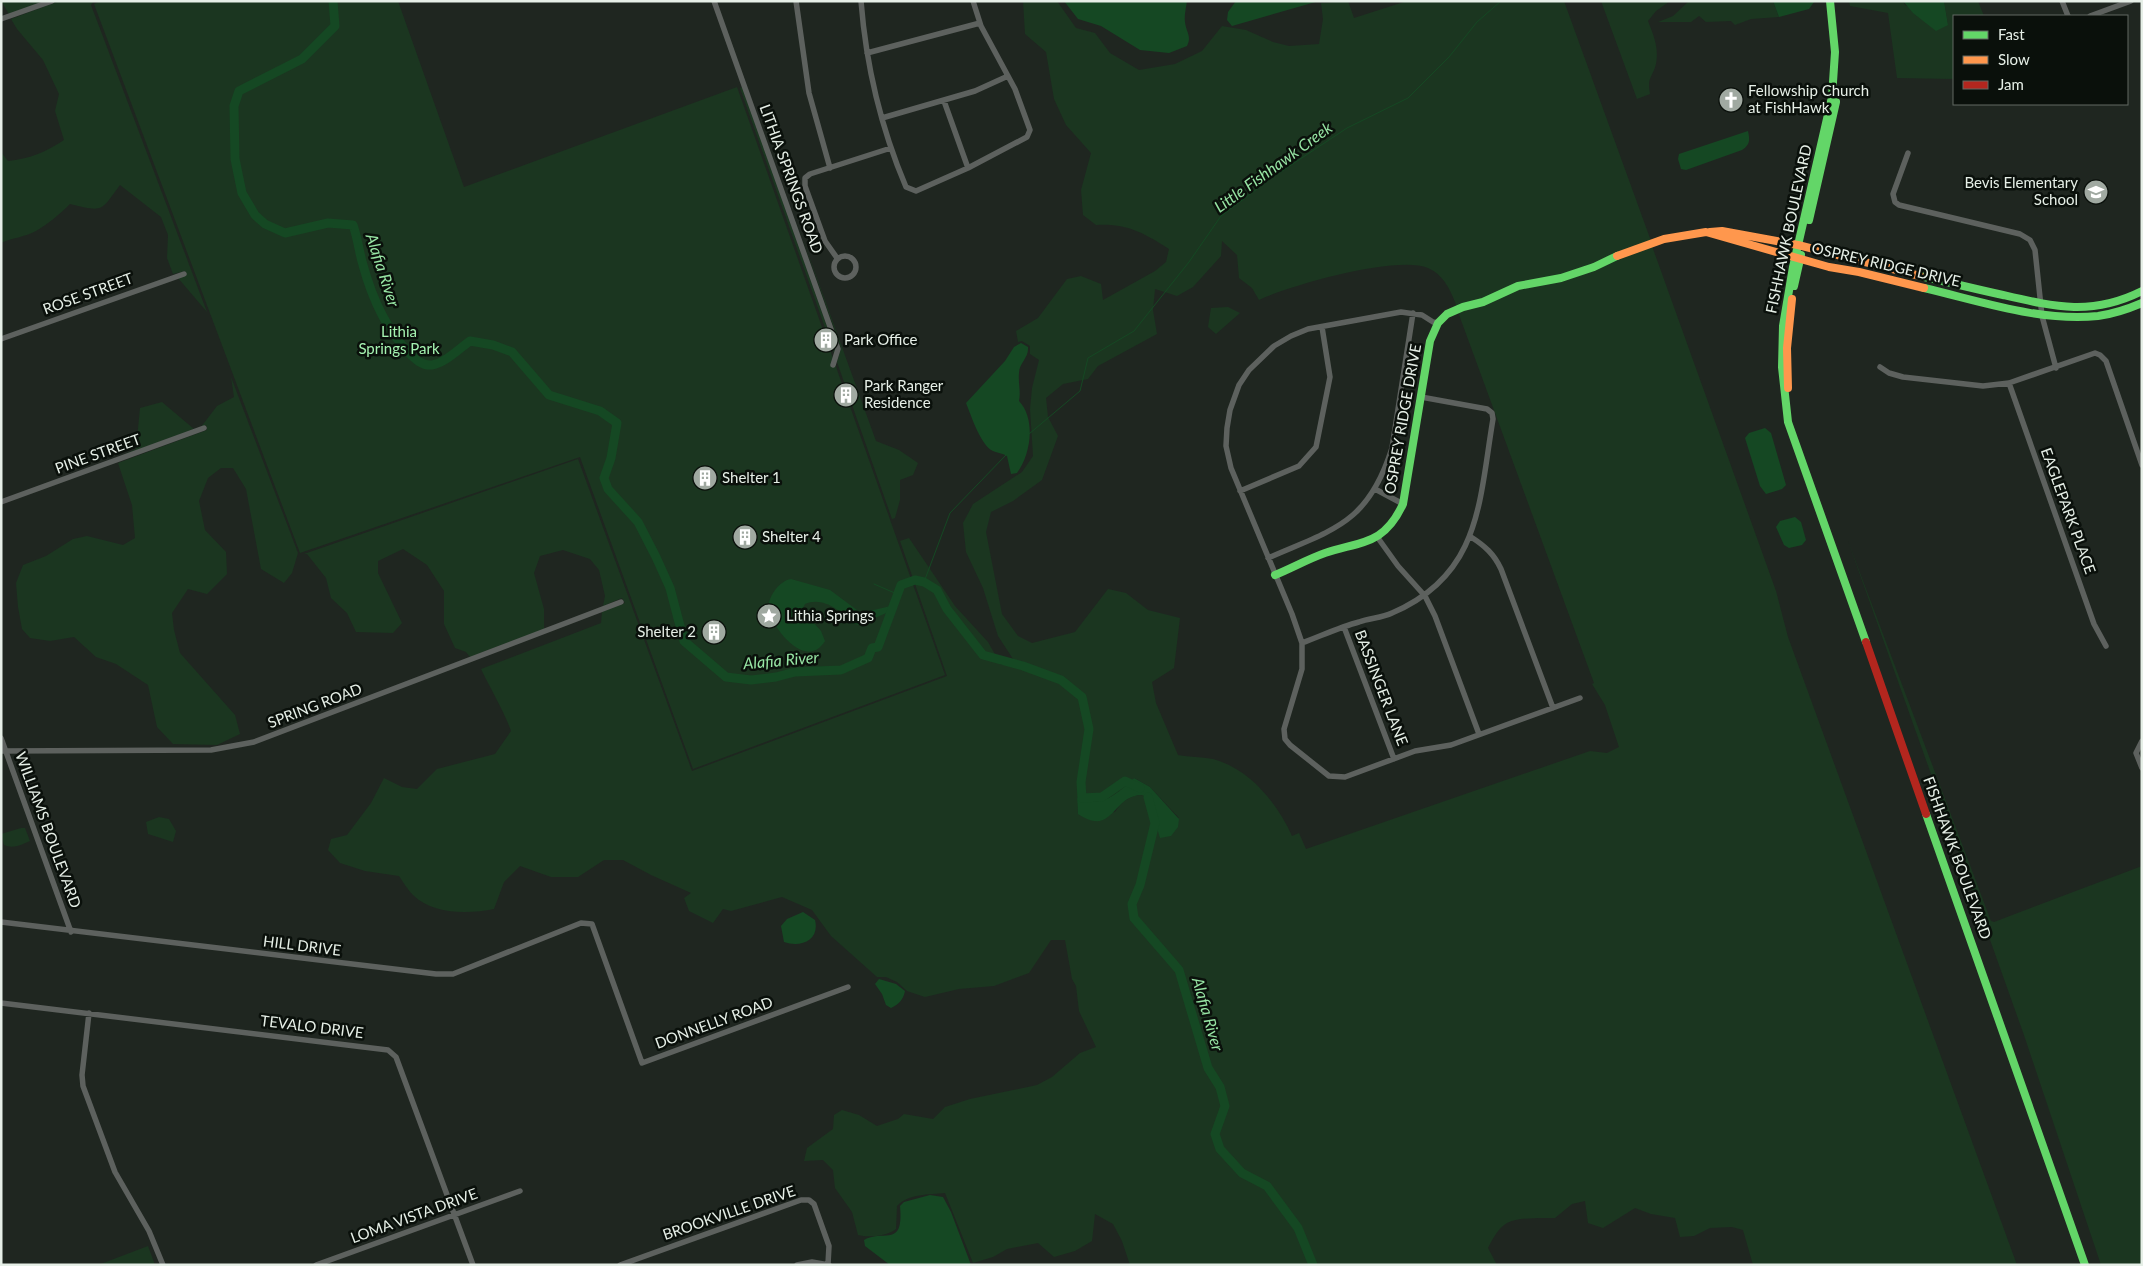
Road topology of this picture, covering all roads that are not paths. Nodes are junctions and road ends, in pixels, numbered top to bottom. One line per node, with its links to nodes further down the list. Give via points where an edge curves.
1 (52, 1): 11 (street)
2 (714, 1): 34 (street, LITHIA SPRINGS ROAD, via 838,348)
3 (796, 1): 19 (street, via 809,93)
4 (861, 1): 13 (street)
5 (973, 1): 12 (street)
6 (1831, 1): 22 (street, FISHHAWK BOULEVARD, via 1835,52 1833,92)
7 (2062, 1): 9 (street)
8 (2131, 1): 10 (street)
9 (2068, 15)
10 (2093, 15)
11 (1, 19)
12 (980, 23): 13 (street); 14 (street)
13 (867, 53): 16 (street)
14 (1008, 76): 15 (street, via 975,92); 20 (street, via 1030,130 1027,137)
15 (944, 101): 16 (street); 20 (street)
16 (882, 118): 17 (street)
17 (892, 148): 19 (street); 20 (street, via 906,187 916,191)
18 (1908, 153): 28 (street, via 1894,194 1895,202 2020,234 2030,240 2035,250)
19 (830, 168): 23 (street, via 810,174 805,178 805,186 825,241)
20 (968, 168)
21 (1706, 232): 22 (street, OSPREY RIDGE DRIVE, via 1722,231); 24 (street, OSPREY RIDGE DRIVE); 31 (street, OSPREY RIDGE DRIVE, via 1664,239 1561,278 1518,286 1483,302 1463,306)
22 (1800, 245): 24 (street, FISHHAWK BOULEVARD); 28 (street, OSPREY RIDGE DRIVE)
23 (837, 258): 23 (street, via 833,266 837,275 846,278 853,274 856,267 854,259 845,255)
24 (1797, 258): 30 (street, OSPREY RIDGE DRIVE); 78 (street, FISHHAWK BOULEVARD, via 1787,360 1790,402 1801,461)
25 (184, 274): 33 (street, ROSE STREET)
26 (2142, 291): 28 (street, OSPREY RIDGE DRIVE, via 2084,308)
27 (2142, 303): 30 (street, OSPREY RIDGE DRIVE, via 2088,318)
28 (2041, 305): 30 (street)
29 (1413, 313): 31 (street); 32 (street, via 1402,312); 41 (street, via 1392,448)
30 (2042, 316): 36 (street)
31 (1438, 323): 38 (street, OSPREY RIDGE DRIVE, via 1430,341)
32 (1322, 326): 42 (street, via 1330,377 1316,447 1299,466); 42 (street, via 1291,336 1274,346 1249,370 1239,385 1230,410 1226,446)
33 (1, 339)
34 (833, 365)
35 (1880, 367): 37 (street, via 1903,377 1983,386)
36 (2056, 368): 37 (street); 40 (street, via 2095,353 2106,361)
37 (2009, 383): 53 (street, EAGLEPARK PLACE, via 2094,624)
38 (1421, 397): 44 (street, OSPREY RIDGE DRIVE); 45 (street, via 1487,409 1492,413)
39 (204, 428): 43 (street, PINE STREET)
40 (2142, 465)
41 (1375, 490): 44 (street); 47 (street, via 1360,509 1332,530)
42 (1240, 491): 47 (street)
43 (1, 502)
44 (1403, 504): 46 (street, OSPREY RIDGE DRIVE, via 1394,522)
45 (1471, 536): 49 (street, via 1454,568); 55 (street, via 1495,556)
46 (1378, 538): 48 (street, OSPREY RIDGE DRIVE, via 1328,553); 49 (street)
47 (1268, 558): 48 (street)
48 (1275, 575): 52 (street)
49 (1425, 596): 51 (street, via 1390,614); 56 (street)
50 (621, 602): 59 (street, SPRING ROAD, via 254,742 211,750)
51 (1344, 627): 52 (street); 60 (street, BASSINGER LANE)
52 (1302, 644): 60 (street, via 1302,669 1284,730 1285,739 1334,778 1345,778)
53 (2106, 646)
54 (1580, 698): 55 (street)
55 (1553, 708): 56 (street)
56 (1479, 734): 60 (street, via 1451,745 1415,751)
57 (1, 738): 59 (street, WILLIAMS BOULEVARD)
58 (2142, 741): 61 (street, via 2136,753)
59 (4, 751): 64 (street, WILLIAMS BOULEVARD)
60 (1394, 759)
61 (2142, 768)
62 (1, 922): 64 (street, HILL DRIVE)
63 (592, 924): 64 (street, HILL DRIVE, via 581,923 453,974); 65 (street, DONNELLY ROAD, via 642,1063)
64 (71, 932)
65 (848, 987)
66 (1, 1003): 67 (street, TEVALO DRIVE)
67 (89, 1013): 69 (street, TEVALO DRIVE, via 388,1050 396,1057); 72 (street, via 82,1075 84,1086 115,1172 153,1239)
68 (520, 1191): 69 (street, LOMA VISTA DRIVE)
69 (455, 1214): 73 (street, LOMA VISTA DRIVE); 74 (street, TEVALO DRIVE)
70 (644, 1256): 71 (street, BROOKVILLE DRIVE, via 801,1200 809,1200 814,1204 829,1246); 75 (street, BROOKVILLE DRIVE); 76 (street)
71 (828, 1264): 77 (street, via 812,1262)
72 (163, 1265)
73 (316, 1265)
74 (473, 1265)
75 (620, 1265)
76 (647, 1265)
77 (797, 1265)
78 (2086, 1265)

